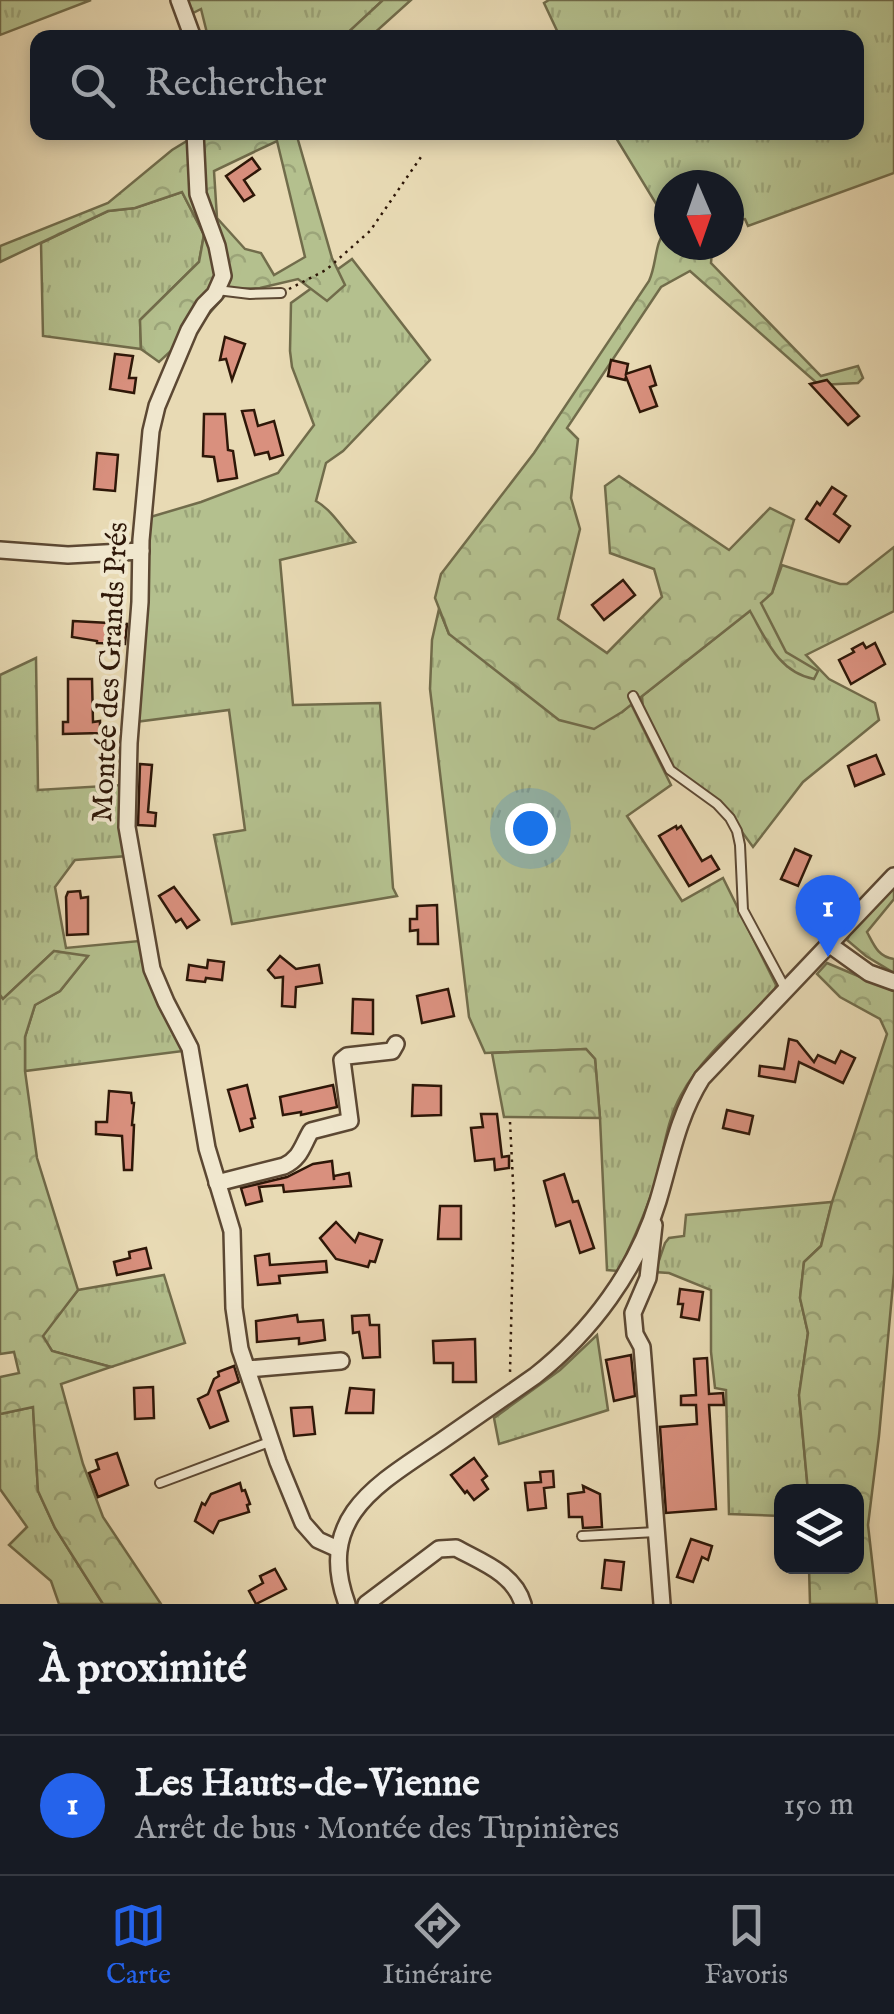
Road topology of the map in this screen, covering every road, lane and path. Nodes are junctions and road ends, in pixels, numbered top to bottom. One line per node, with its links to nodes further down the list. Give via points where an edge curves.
1 (179, 0): 2 (street)
2 (190, 30)
3 (196, 140): 5 (street, via 198,194 223,276)
4 (424, 154): 6 (path, via 370,230 326,270)
5 (217, 290): 6 (lane); 8 (street, Montée des Grands Prés, via 189,330 157,406)
6 (280, 293)
7 (0, 550): 8 (street)
8 (141, 551): 16 (street, Montée des Grands Prés, via 127,826 152,969 190,1048)
9 (633, 696): 13 (lane, via 670,770 717,804 737,831 743,910)
10 (894, 876): 11 (street)
11 (830, 945): 12 (street); 13 (street)
12 (894, 982)
13 (786, 990): 17 (street, via 691,1096)
14 (396, 1044): 16 (street, via 392,1051 342,1060 350,1121 310,1131 295,1161)
15 (510, 1122): 20 (path)
16 (217, 1183): 19 (street, Montée des Grands Prés, via 232,1231 234,1308)
17 (656, 1206): 20 (street, via 600,1310 551,1364); 23 (street, via 648,1278 633,1326 642,1347)
18 (340, 1360): 19 (street)
19 (247, 1370): 21 (street, Montée des Grands Prés)
20 (510, 1394): 25 (street, via 380,1482 355,1509)
21 (272, 1442): 22 (lane); 25 (street, Montée des Grands Prés, via 303,1523)
22 (160, 1483)
23 (656, 1532): 24 (lane); 29 (street)
24 (582, 1536)
25 (338, 1549): 26 (street)
26 (348, 1604)
27 (366, 1604): 28 (street, via 448,1546 510,1580)
28 (523, 1604)
29 (662, 1604)

